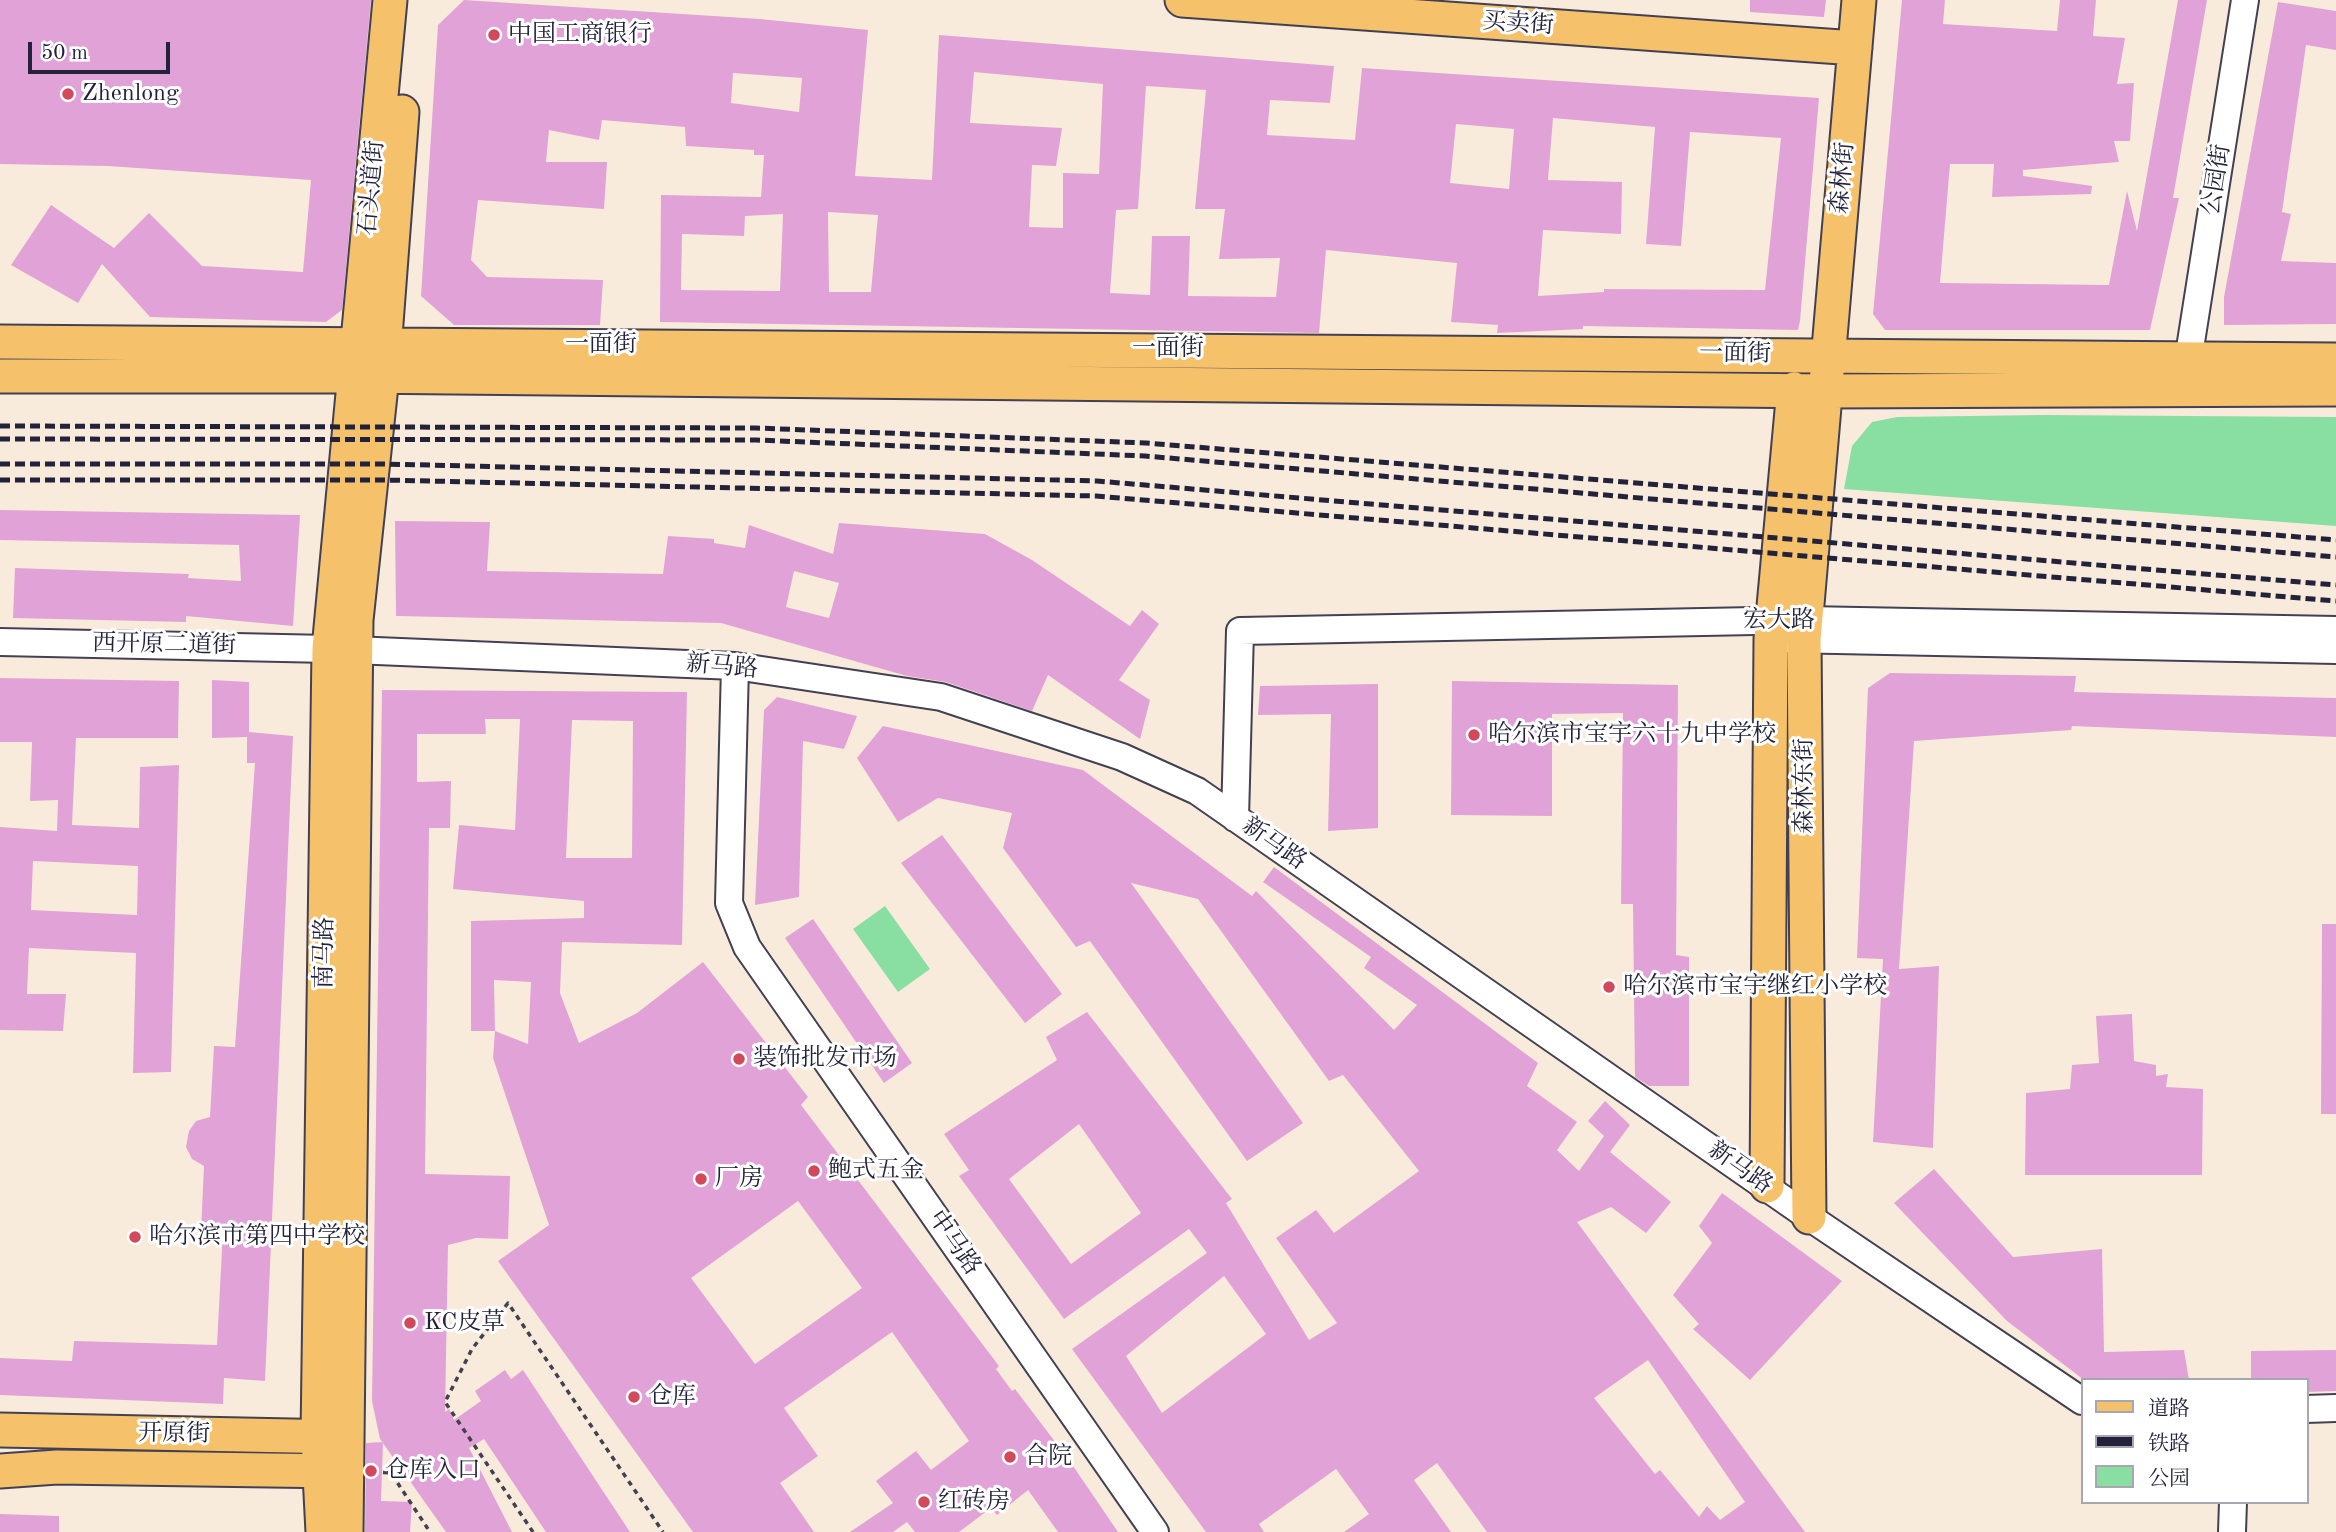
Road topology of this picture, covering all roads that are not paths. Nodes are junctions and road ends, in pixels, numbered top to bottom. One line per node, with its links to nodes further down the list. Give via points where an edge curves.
1 (390, 0): 8 (main road, 石头道街)
2 (410, 0): 8 (main road, 石头道街)
3 (1182, 0): 6 (main road, 买卖街)
4 (1860, 0): 6 (main road, 森林街)
5 (2245, 0): 11 (street, 公园街)
6 (1855, 48): 9 (main road, 森林街)
7 (0, 342): 8 (main road, 一面街)
8 (371, 343): 9 (main road, 一面街); 13 (main road, 石头道街)
9 (1828, 356): 11 (main road, 一面街); 16 (main road, 森林东街)
10 (2336, 360): 11 (main road, 一面街)
11 (2188, 361)
12 (0, 376): 13 (main road, 一面街)
13 (368, 376): 14 (main road, 一面街); 21 (main road, 南马路)
14 (1794, 389): 16 (main road, 一面街); 17 (main road, 森林东街)
15 (2336, 389): 16 (main road, 一面街)
16 (1827, 391): 18 (main road, 森林东街)
17 (1772, 630): 18 (street, 宏大路); 24 (street, 宏大路, via 1240,631); 25 (main road, 森林东街)
18 (1805, 630): 19 (street, 宏大路); 22 (street, 宏大路); 26 (main road, 森林东街)
19 (2336, 630)
20 (0, 642): 21 (street, 西开原二道街)
21 (342, 649): 23 (street, 新马路); 31 (main road, 南马路)
22 (2336, 650)
23 (735, 666): 24 (street, 新马路, via 941,697 1122,757 1197,791); 39 (street, 中马路, via 729,903 747,947)
24 (1235, 818): 25 (street, 新马路)
25 (1767, 1186): 26 (street, 新马路)
26 (1809, 1217): 27 (street, 新马路)
27 (2080, 1400)
28 (2336, 1408): 29 (street)
29 (2308, 1409)
30 (0, 1430): 31 (main road, 开原街)
31 (333, 1437): 35 (main road, 南马路)
32 (0, 1464): 33 (main road, 开原街)
33 (57, 1467): 34 (main road, 开原街); 35 (main road, 开原街)
34 (0, 1471)
35 (332, 1471): 37 (main road, 南马路); 38 (main road, 南马路)
36 (2233, 1504): 40 (street)
37 (323, 1532)
38 (345, 1532)
39 (1156, 1532)
40 (2232, 1532)

